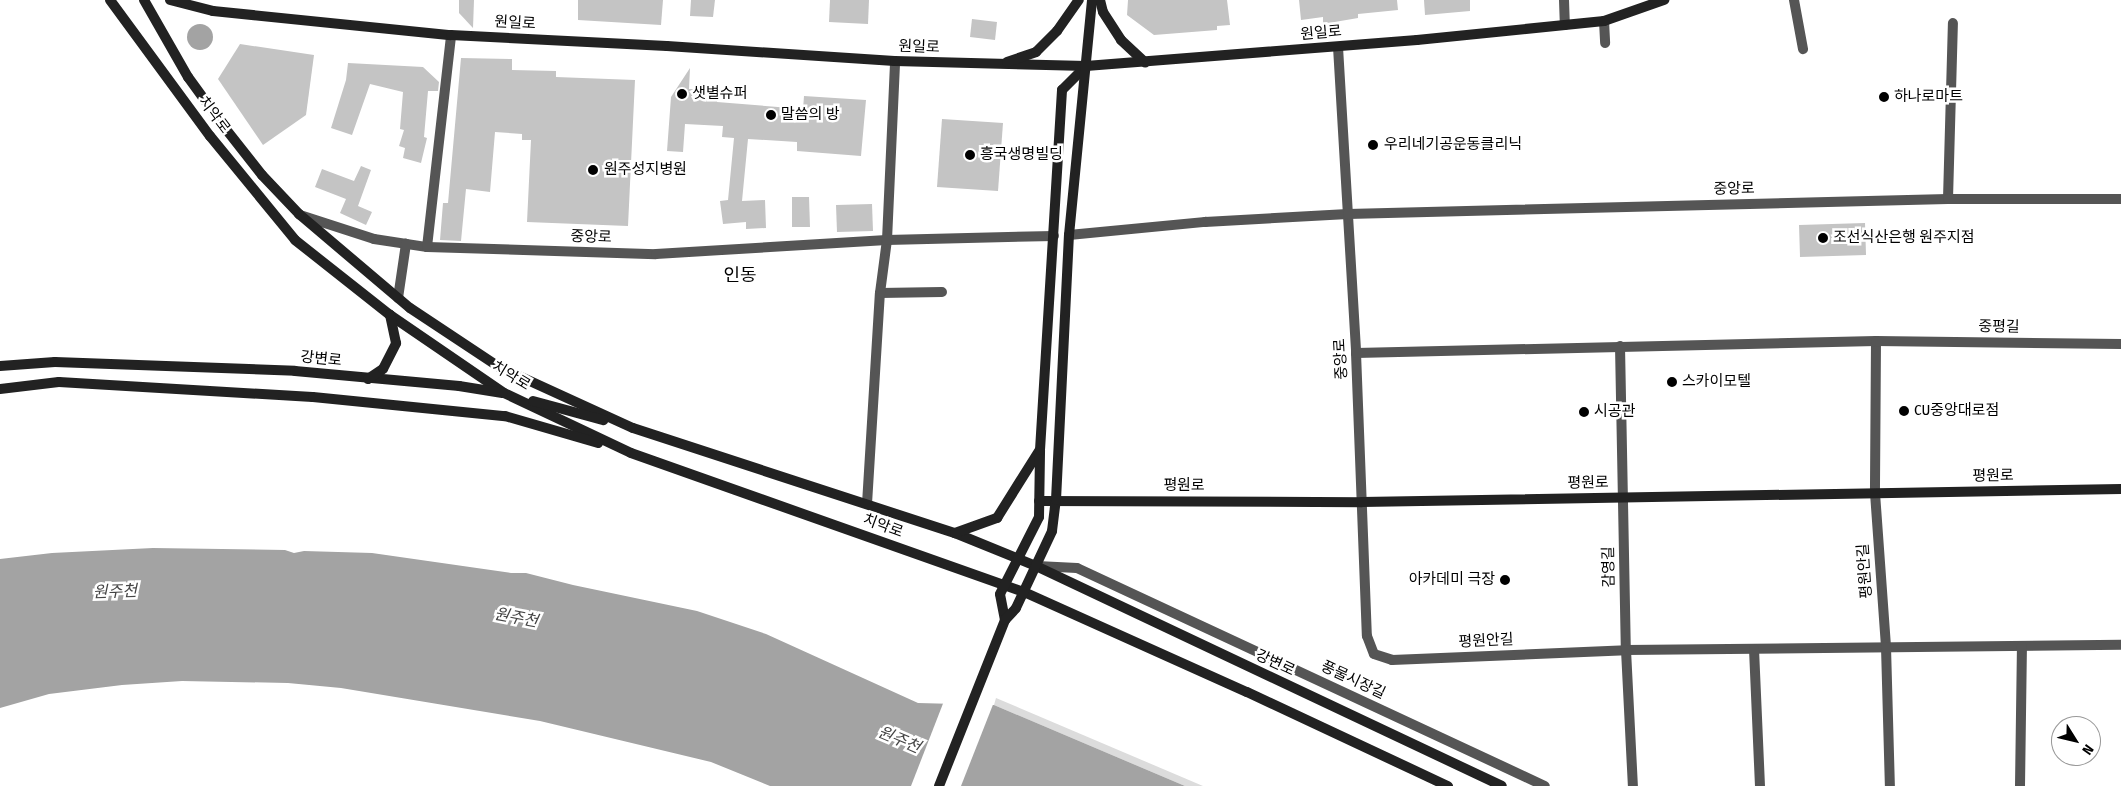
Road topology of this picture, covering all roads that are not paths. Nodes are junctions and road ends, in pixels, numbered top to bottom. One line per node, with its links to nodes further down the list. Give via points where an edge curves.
1 (110, 0): 33 (main road, 치악로, via 210,136 295,240)
2 (144, 0): 23 (main road, 치악로, via 188,77 262,175)
3 (170, 0): 13 (main road, 원일로, via 212,11)
4 (1079, 0): 19 (main road, via 1057,31 1036,52)
5 (1092, 0): 20 (main road)
6 (1100, 0): 18 (main road, via 1121,40)
7 (1564, 0): 12 (street)
8 (1664, 0): 10 (main road, 원일로)
9 (1794, 0): 16 (street)
10 (1604, 21): 12 (main road, 원일로); 14 (street)
11 (1953, 23): 21 (street)
12 (1565, 25): 15 (main road, 원일로)
13 (451, 35): 17 (main road, 원일로); 29 (street)
14 (1606, 43)
15 (1338, 47): 18 (main road, 원일로); 24 (street, 중앙로)
16 (1803, 49)
17 (895, 61): 19 (main road, 원일로); 27 (street)
18 (1145, 62): 20 (main road, 원일로)
19 (1000, 64): 20 (main road, 원일로)
20 (1086, 66): 25 (main road); 26 (main road, via 1062,90)
21 (1948, 199): 22 (street, 중앙로); 24 (street, 중앙로)
22 (2121, 199)
23 (299, 214): 28 (street, 중앙로, via 374,239); 32 (main road, 치악로)
24 (1348, 214): 25 (street, 중앙로, via 1205,222); 37 (street, 중앙로)
25 (1069, 235): 26 (main road); 48 (main road)
26 (1054, 236): 27 (street, 중앙로); 43 (main road)
27 (887, 240): 29 (street, 중앙로, via 656,254); 31 (street)
28 (406, 244): 29 (street, 중앙로); 32 (street)
29 (427, 246)
30 (942, 292): 31 (street)
31 (880, 293): 51 (street)
32 (398, 298): 42 (main road, 치악로, via 499,367)
33 (390, 315): 39 (main road, via 396,343 383,369); 41 (main road, 치악로)
34 (1876, 340): 35 (street, 중평길); 36 (street); 46 (street, 평원안길)
35 (2121, 344)
36 (1620, 346): 37 (street); 47 (street, 감영길)
37 (1356, 353): 50 (street, 중앙로)
38 (0, 366): 39 (main road, 강변로, via 55,362 295,371)
39 (368, 379): 41 (main road, 강변로)
40 (0, 389): 44 (main road, via 59,382 144,386 313,397 505,416)
41 (504, 393): 42 (main road, 강변로); 44 (main road, 치악로)
42 (633, 428): 51 (main road, 치악로)
43 (1040, 450): 49 (main road); 52 (main road, via 997,518)
44 (631, 453): 55 (main road, 치악로)
45 (2121, 489): 46 (main road, 평원로)
46 (1875, 493): 47 (main road, 평원로); 60 (street, 평원안길)
47 (1622, 497): 50 (main road, 평원로); 62 (street, 감영길)
48 (1056, 500): 49 (main road, 평원로); 50 (main road, 평원로); 54 (main road, via 1052,531)
49 (1039, 501): 53 (main road, via 1039,517)
50 (1362, 502): 62 (street, 평원안길, via 1367,636 1374,654 1392,660)
51 (867, 504): 52 (main road, 치악로)
52 (955, 534): 53 (main road, 치악로)
53 (1018, 559): 54 (main road, 치악로); 55 (main road)
54 (1036, 566): 56 (main road); 65 (main road, 강변로); 66 (street, 풍물시장길, via 1077,568)
55 (1004, 586): 56 (main road, 치악로); 57 (main road, via 1000,594)
56 (1024, 592): 57 (main road); 64 (main road)
57 (1005, 620): 63 (main road)
58 (2121, 645): 59 (street, 평원안길)
59 (2022, 646): 60 (street, 평원안길); 70 (street)
60 (1886, 647): 61 (street, 평원안길); 69 (street, 평원안길)
61 (1754, 648): 62 (street, 평원안길); 68 (street)
62 (1626, 650): 67 (street, 감영길)
63 (939, 786)
64 (1448, 786)
65 (1502, 786)
66 (1545, 786)
67 (1633, 786)
68 (1760, 786)
69 (1890, 786)
70 (2020, 786)

